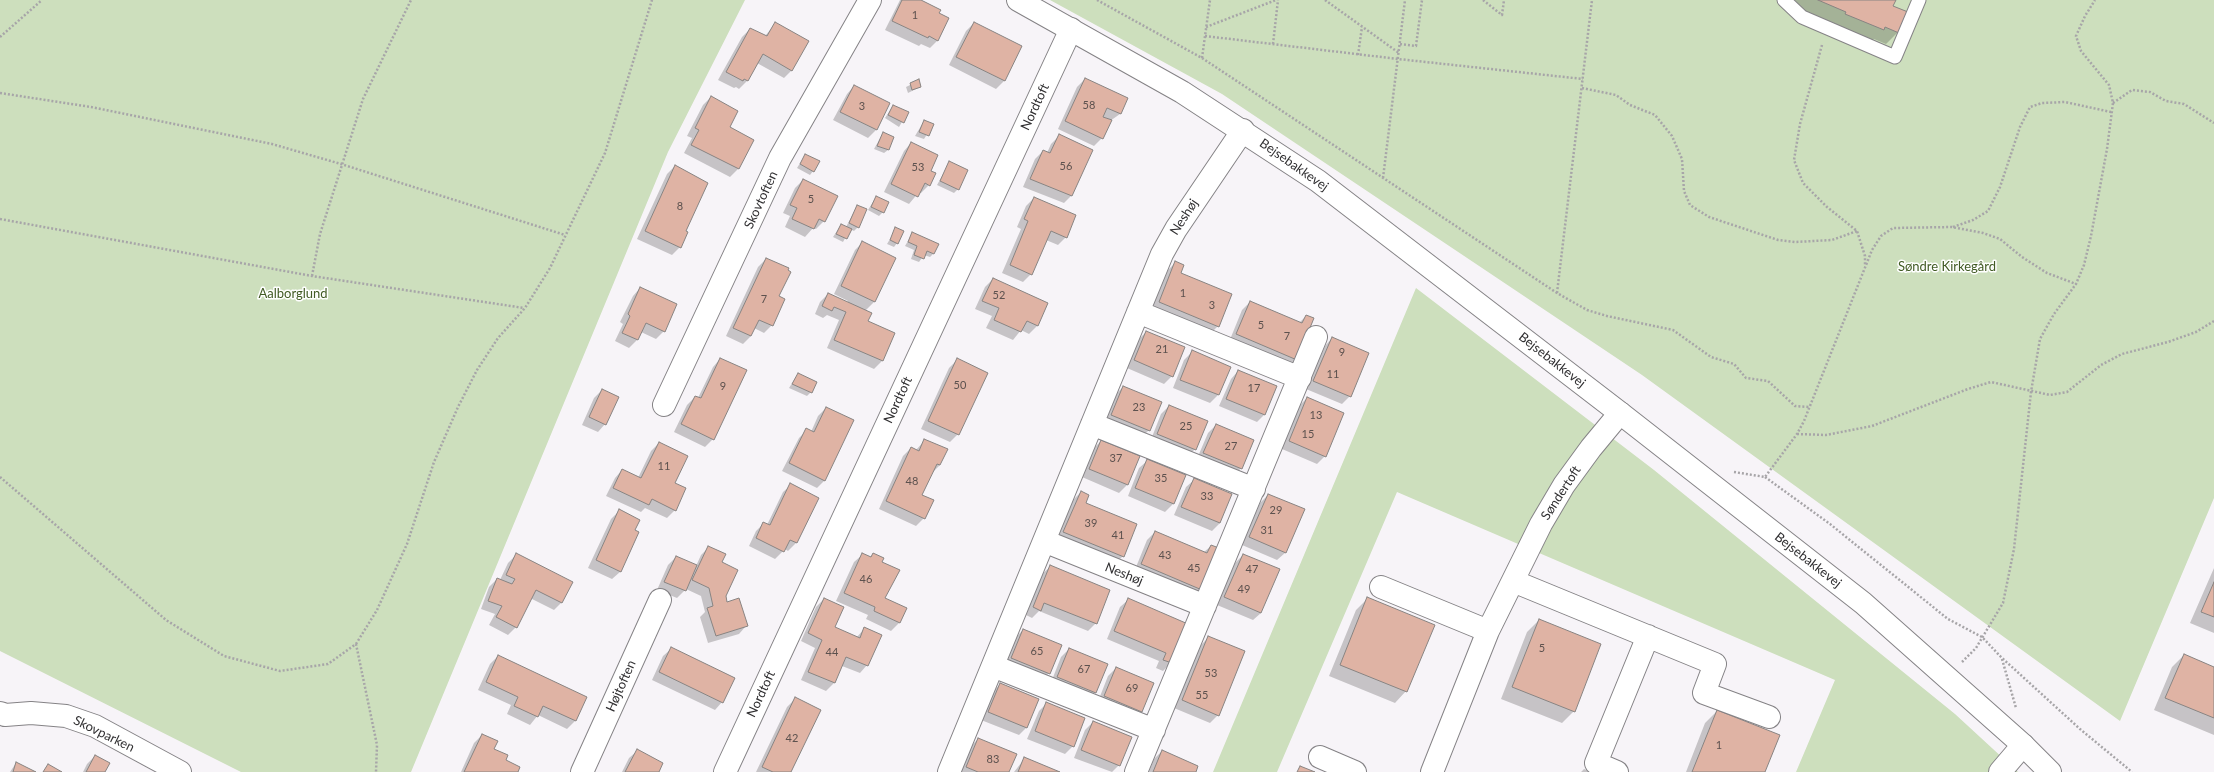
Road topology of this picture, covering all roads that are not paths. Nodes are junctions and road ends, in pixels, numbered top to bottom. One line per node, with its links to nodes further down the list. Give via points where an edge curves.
1 (870, 0): 10 (street, Skovtoften, via 780,158)
2 (1018, 0): 5 (street, Bejsebakkevej)
3 (1784, 0): 4 (lane, via 1802,17 1895,57)
4 (1919, 0)
5 (1071, 29): 6 (street, Bejsebakkevej); 30 (street, Nordtoft)
6 (1243, 130): 7 (street, Neshøj, via 1176,229 1162,254); 11 (street, Bejsebakkevej, via 1318,181)
7 (1138, 312): 9 (street); 12 (street, Neshøj)
8 (1316, 337): 9 (street)
9 (1300, 378): 13 (street)
10 (664, 405)
11 (1620, 413): 15 (street, Søndertoft, via 1564,485 1541,524); 25 (street, Bejsebakkevej, via 1863,603)
12 (1092, 424): 13 (street); 14 (street, Neshøj)
13 (1254, 488): 18 (street)
14 (1044, 541): 18 (street, Neshøj); 21 (street, Neshøj)
15 (1513, 581): 19 (street, Søndertoft); 20 (street)
16 (1381, 587): 19 (street)
17 (660, 600): 29 (street, Højtoften)
18 (1205, 606): 24 (street)
19 (1488, 631): 27 (street, Søndertoft)
20 (1648, 636): 23 (street, via 1715,664 1704,693); 34 (street, via 1596,762)
21 (993, 666): 24 (street); 31 (street, Neshøj)
22 (0, 713): 28 (street, Skovparken, via 66,716 95,726)
23 (1769, 717)
24 (1154, 730): 32 (street)
25 (2023, 745): 35 (street); 36 (street, Bejsebakkevej)
26 (1320, 757): 33 (street)
27 (1436, 771)
28 (180, 772)
29 (582, 772)
30 (725, 772)
31 (949, 772)
32 (1136, 772)
33 (1355, 772)
34 (1617, 772)
35 (2000, 772)
36 (2050, 772)

